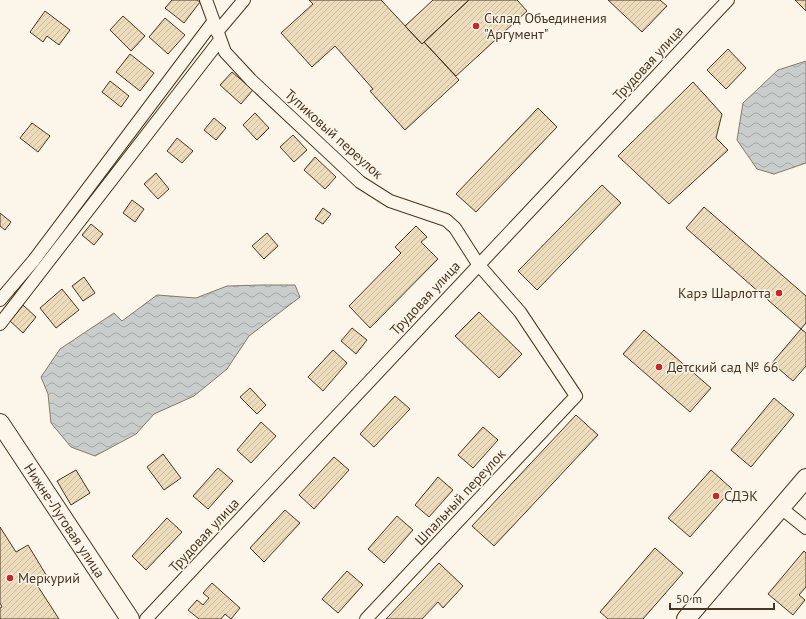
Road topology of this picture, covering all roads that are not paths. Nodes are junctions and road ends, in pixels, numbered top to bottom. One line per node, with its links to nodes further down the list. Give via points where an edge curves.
1 (206, 0): 4 (street, Тупиковый переулок)
2 (244, 0): 4 (street)
3 (728, 0): 5 (street, Трудовая улица)
4 (217, 31): 5 (street, Тупиковый переулок, via 226,52 252,80 360,182 390,201 446,220 455,228); 6 (street); 7 (street)
5 (478, 264): 8 (street, Тупиковый переулок, via 520,312); 14 (street, Трудовая улица)
6 (0, 300)
7 (0, 324)
8 (576, 396): 15 (street, Шпальный переулок)
9 (0, 423): 13 (street, Нижне-Луговая улица)
10 (806, 478): 11 (street)
11 (781, 508): 12 (street); 16 (street)
12 (806, 528)
13 (130, 619)
14 (146, 619)
15 (366, 619)
16 (686, 619)

